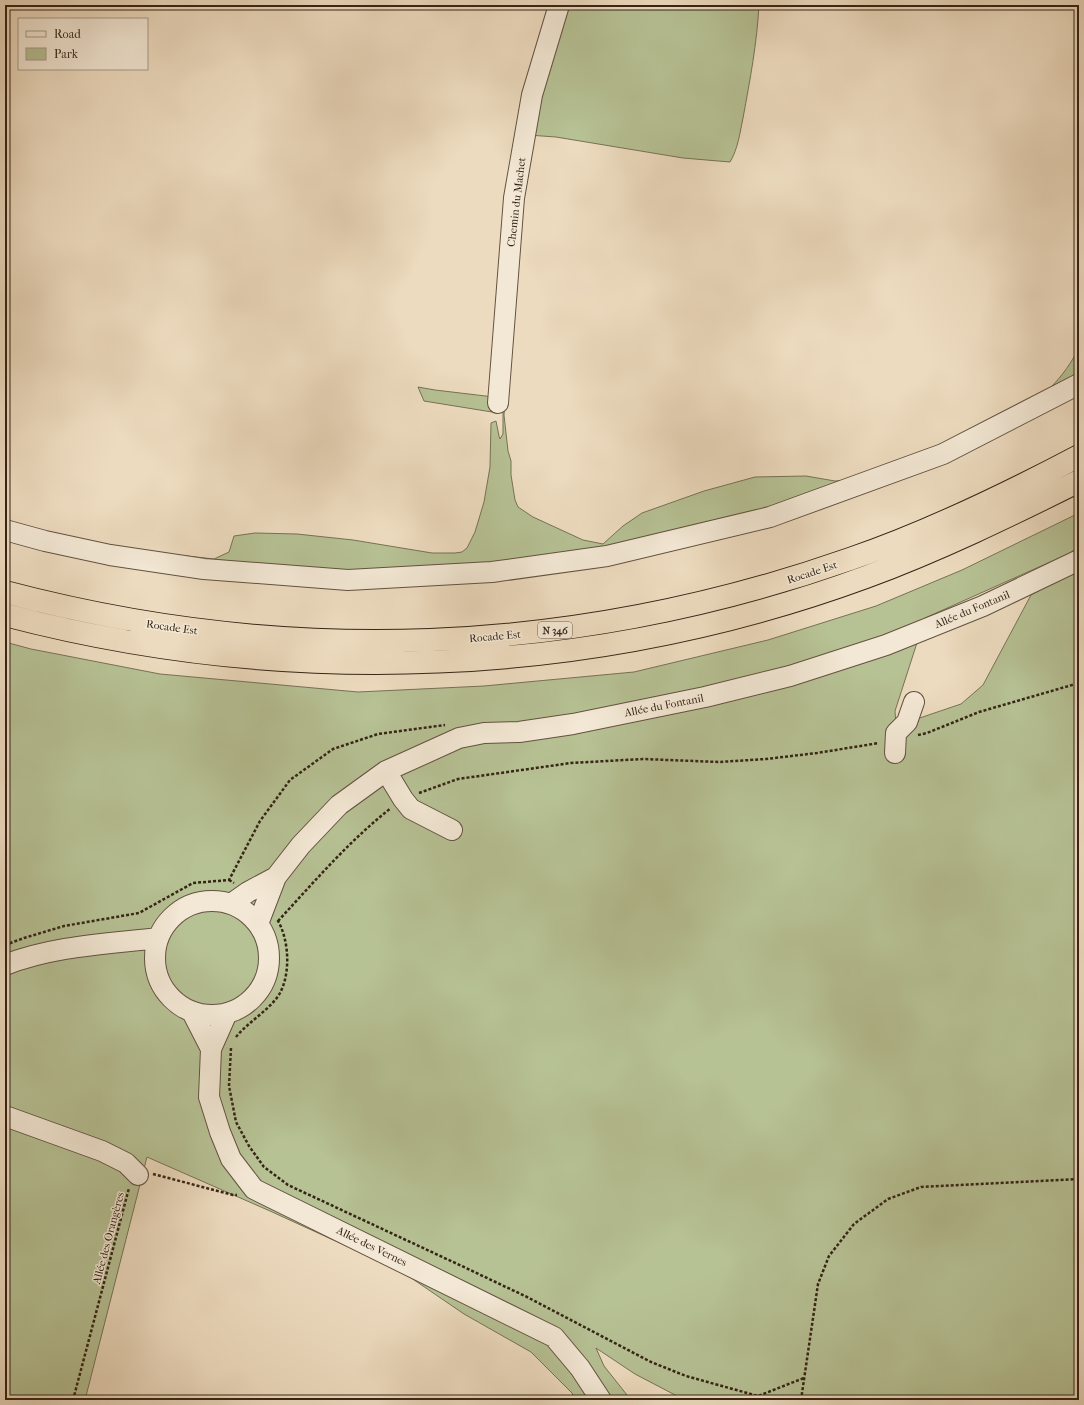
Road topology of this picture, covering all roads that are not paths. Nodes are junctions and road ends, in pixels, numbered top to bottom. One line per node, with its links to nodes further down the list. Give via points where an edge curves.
1 (559, 5): 3 (street, Chemin du Machet, via 532,95 514,198)
2 (1079, 384): 6 (street, via 943,454 777,515 607,556 492,572 348,580 204,569 110,555)
3 (498, 403)
4 (1079, 456): 8 (highway, Rocade Est / N 346, via 970,510 845,561 712,601 563,629 420,641 342,642 262,637 151,624)
5 (1079, 481): 9 (highway, Rocade Est / N 346, via 1010,516 864,578 728,620 565,651 458,662 342,664 260,659 147,646)
6 (5, 530)
7 (1079, 560): 12 (street, Allée du Fontanil, via 983,606 886,645 790,676 705,697 573,724 459,738)
8 (5, 592)
9 (5, 615)
10 (914, 702): 11 (street, via 907,722 896,733)
11 (895, 747)
12 (386, 771): 13 (street, via 411,809); 14 (street, Allée du Fontanil, via 339,805 301,844)
13 (452, 830)
14 (276, 877): 15 (street, Allée du Fontanil); 16 (street, Allée du Fontanil)
15 (230, 904): 16 (street, via 246,912); 17 (street, via 213,901 196,903 180,911 167,923)
16 (258, 924): 22 (street, via 266,940 269,958 266,976 253,997 244,1005)
17 (158, 938): 18 (street); 19 (street)
18 (118, 943): 19 (street); 20 (street, via 58,951)
19 (155, 964): 21 (street, via 159,979 167,993 178,1004)
20 (5, 965)
21 (192, 1012): 22 (street, via 210,1015); 23 (street, Allée des Vernes)
22 (227, 1013): 23 (street, Allée des Vernes)
23 (210, 1049): 26 (street, Allée des Vernes, via 209,1096 220,1132 231,1159 254,1189 554,1338 580,1368)
24 (5, 1116): 25 (street, via 102,1151 126,1163)
25 (138, 1175)
26 (601, 1400)

